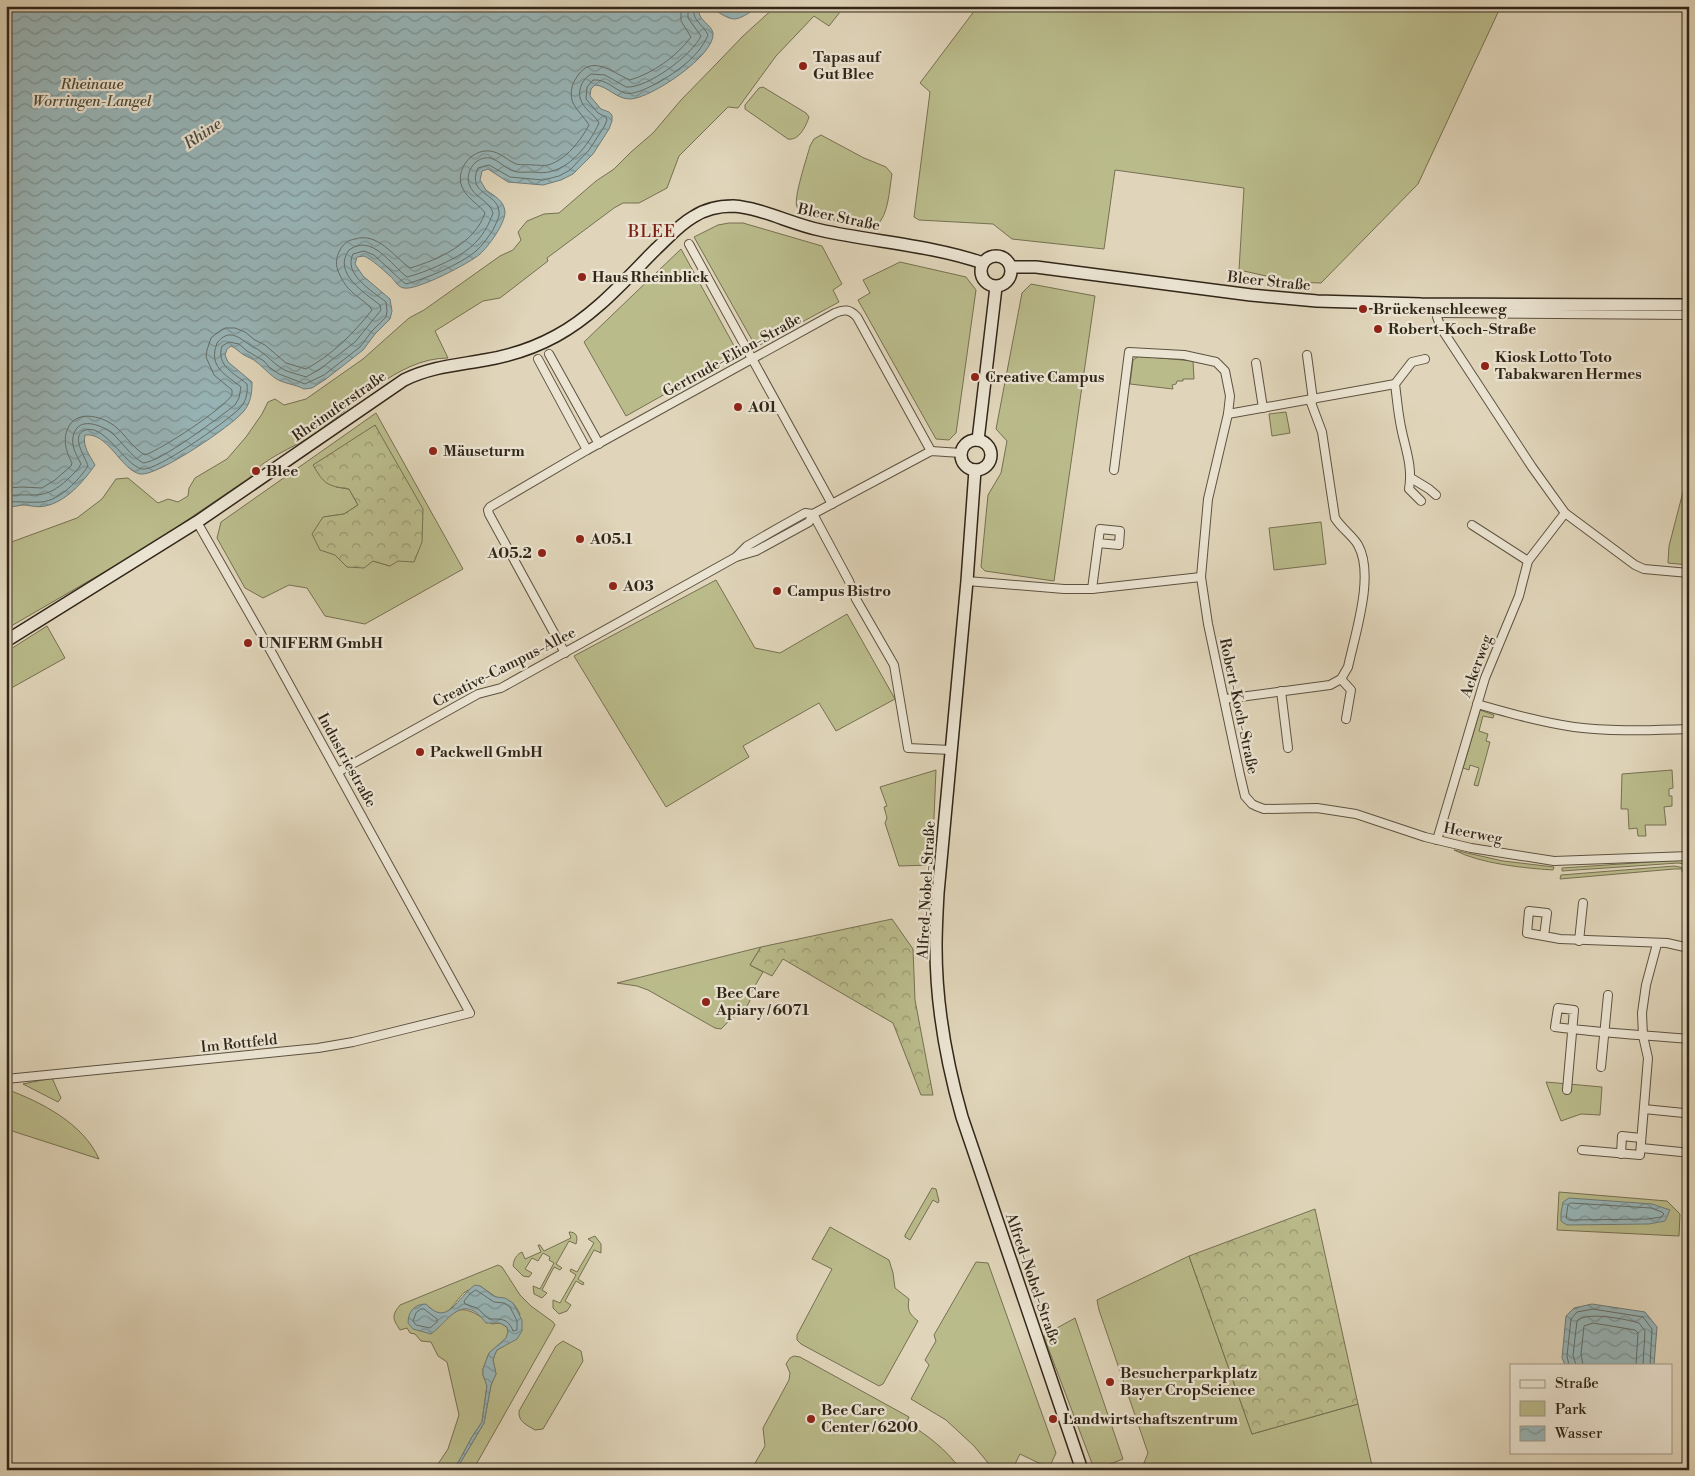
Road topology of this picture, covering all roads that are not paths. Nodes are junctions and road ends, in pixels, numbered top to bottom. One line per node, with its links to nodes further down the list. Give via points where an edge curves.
1 (691, 218): 3 (street, Bleer Straße, via 716,207 742,207 820,230 933,250); 34 (street, Rheinuferstraße, via 597,306 564,331 542,344 520,351 434,368 404,380)
2 (689, 244): 14 (street)
3 (984, 263): 4 (street, via 999,256); 5 (street, via 983,279)
4 (1011, 268): 5 (street, via 1009,279); 8 (street, Bleer Straße, via 1045,268 1251,295)
5 (996, 286): 21 (street)
6 (1525, 305): 7 (street, Bleer Straße); 8 (street, Bleer Straße); 9 (street)
7 (1689, 305)
8 (1437, 309): 9 (street, Bleer Straße); 32 (street, via 1440,328)
9 (1516, 314): 10 (street, Bleer Straße)
10 (1689, 315)
11 (549, 354): 22 (street)
12 (1307, 355): 18 (street)
13 (538, 359): 23 (street)
14 (752, 359): 22 (street, Gertrude-Elion-Straße); 24 (street, Gertrude-Elion-Straße, via 835,312 853,312); 31 (street)
15 (1425, 359): 17 (street, via 1412,362)
16 (1256, 363): 19 (street)
17 (1394, 384): 18 (street); 28 (street)
18 (1312, 400): 19 (street); 44 (street, via 1322,432 1335,518 1358,544 1365,564 1366,581 1348,667)
19 (1263, 408): 20 (street)
20 (1228, 414): 27 (street, Robert-Koch-Straße, via 1230,396 1225,371 1216,362 1130,352); 39 (street, Robert-Koch-Straße, via 1208,499)
21 (978, 440): 25 (street, via 965,445); 26 (street, via 986,443 992,455 987,466)
22 (599, 444): 23 (street, Gertrude-Elion-Straße)
23 (587, 450): 43 (street, Gertrude-Elion-Straße, via 493,504 488,510)
24 (931, 452): 25 (street, Creative-Campus-Allee); 31 (street, Creative-Campus-Allee)
25 (961, 453): 26 (street, via 964,465)
26 (975, 470): 40 (street, Alfred-Nobel-Straße)
27 (1114, 470)
28 (1411, 478): 29 (street); 30 (street, via 1409,488)
29 (1436, 495)
30 (1420, 501)
31 (832, 504): 33 (street, Creative-Campus-Allee)
32 (1565, 513): 37 (street, Ackerweg); 38 (street, via 1635,565 1644,569)
33 (813, 514): 43 (street, Creative-Campus-Allee, via 809,522 756,551 736,557); 51 (street, via 894,665 908,748)
34 (197, 522): 42 (street, Rheinuferstraße); 52 (street, Industriestraße)
35 (1472, 525): 37 (street)
36 (1098, 542): 41 (street)
37 (1528, 561): 47 (street, Ackerweg, via 1520,596 1484,678)
38 (1689, 573)
39 (1201, 577): 41 (street); 46 (street, Robert-Koch-Straße)
40 (967, 581): 41 (street); 51 (street, Alfred-Nobel-Straße)
41 (1092, 589)
42 (6, 641)
43 (565, 653): 52 (street, Creative-Campus-Allee, via 501,688 478,694)
44 (1341, 679): 45 (street, via 1330,685); 48 (street, via 1351,690)
45 (1281, 692): 46 (street); 50 (street)
46 (1225, 699): 53 (street, Robert-Koch-Straße, via 1245,796)
47 (1477, 704): 49 (street, via 1575,727); 54 (street, Ackerweg)
48 (1346, 718)
49 (1689, 729)
50 (1288, 748)
51 (951, 750): 76 (street, Alfred-Nobel-Straße, via 936,945 939,1005 948,1064 962,1116)
52 (338, 772): 62 (street, Industriestraße)
53 (1256, 806): 54 (street, Heerweg, via 1317,808 1356,814)
54 (1437, 840): 55 (street, Heerweg, via 1554,860)
55 (1689, 856)
56 (1583, 904): 58 (street)
57 (1544, 936): 58 (street)
58 (1579, 941): 59 (street)
59 (1657, 944): 60 (street); 64 (street, via 1646,986)
60 (1689, 948)
61 (1608, 994): 63 (street)
62 (470, 1013): 67 (street, Im Rottfeld, via 318,1048)
63 (1605, 1032): 64 (street); 66 (street); 68 (street, via 1572,1029)
64 (1643, 1036): 65 (street); 69 (street, via 1648,1058)
65 (1689, 1040)
66 (1602, 1067)
67 (6, 1080)
68 (1568, 1090)
69 (1644, 1110): 70 (street); 71 (street)
70 (1684, 1113)
71 (1642, 1138): 72 (street); 75 (street, via 1622,1136)
72 (1641, 1148): 74 (street); 75 (street, via 1640,1155)
73 (1582, 1150): 75 (street)
74 (1681, 1152)
75 (1621, 1154)
76 (1082, 1470)

